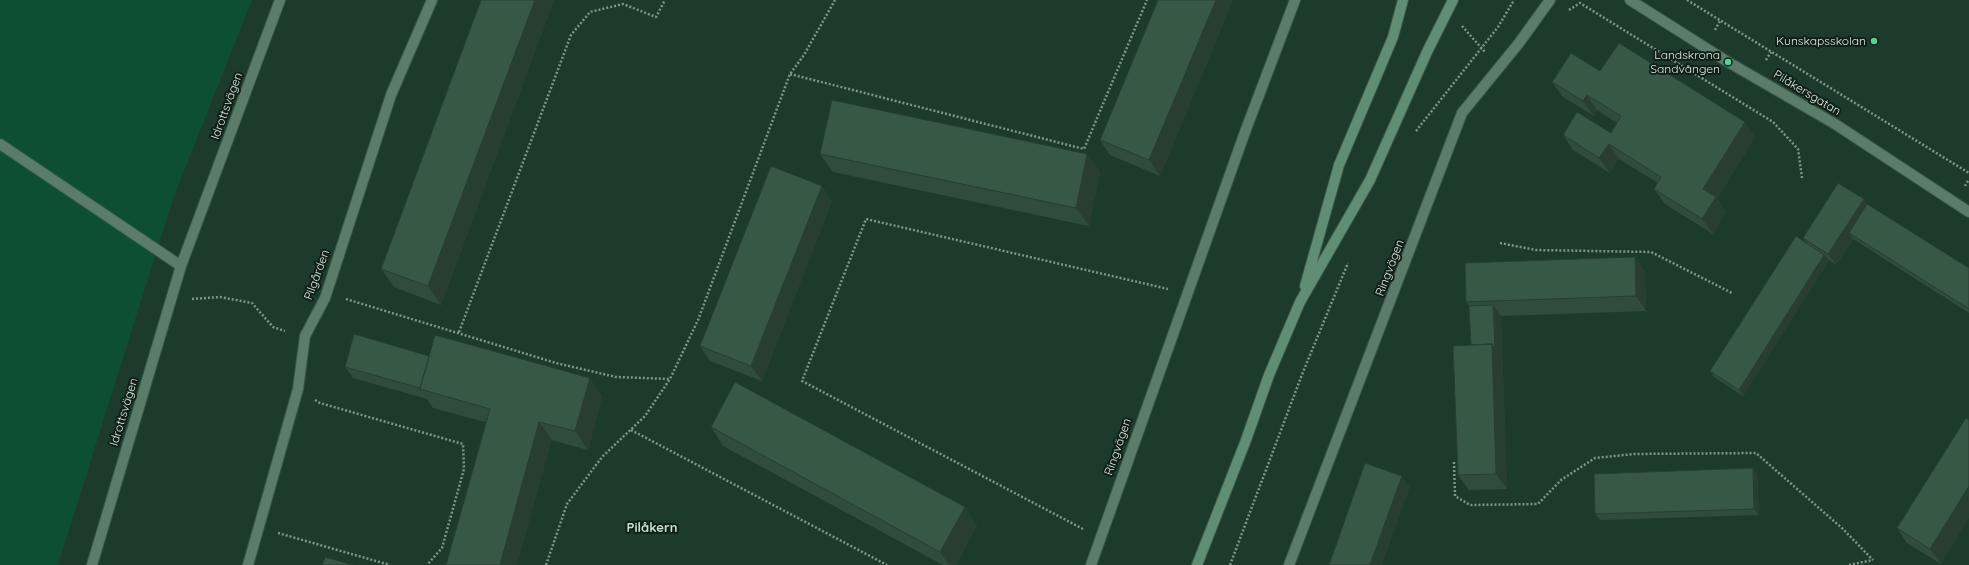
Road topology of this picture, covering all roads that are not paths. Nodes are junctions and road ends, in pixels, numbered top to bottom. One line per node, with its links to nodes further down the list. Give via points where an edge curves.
1 (280, 0): 10 (street, Idrottsvägen)
2 (432, 0): 13 (street, Pilgården, via 392,95 325,298 305,336 298,389)
3 (1295, 0): 14 (street, Ringvägen, via 1186,294)
4 (1403, 0): 11 (main road, via 1392,37 1338,165)
5 (1452, 0): 11 (main road, via 1370,180)
6 (1550, 0): 16 (street, Ringvägen, via 1462,113)
7 (1630, 0): 9 (street, Pilåkersgatan, via 1728,62 1834,124)
8 (0, 144): 10 (street)
9 (1969, 212)
10 (181, 266): 12 (street, Idrottsvägen)
11 (1300, 302): 15 (main road, via 1269,375)
12 (92, 565)
13 (248, 565)
14 (1090, 565)
15 (1197, 565)
16 (1289, 565)

